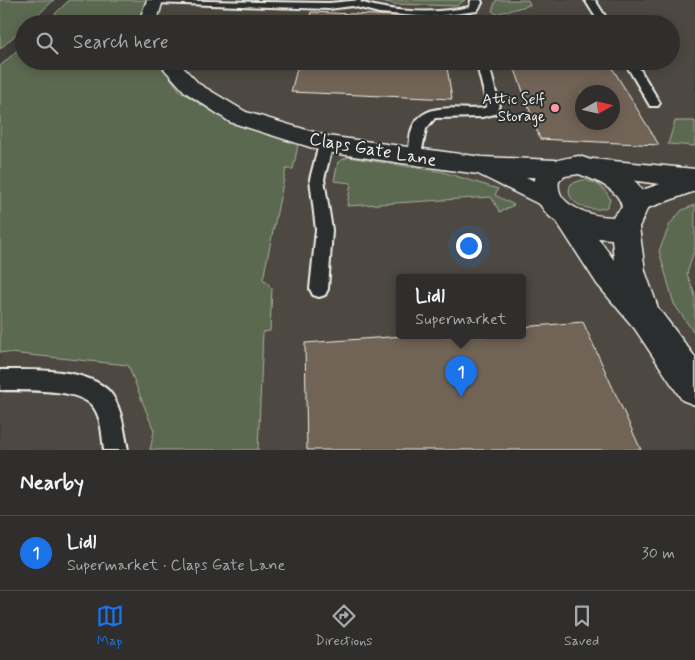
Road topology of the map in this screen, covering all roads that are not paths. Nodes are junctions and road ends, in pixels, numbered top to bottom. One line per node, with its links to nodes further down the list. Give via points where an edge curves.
1 (155, 0): 4 (lane, via 329,6); 5 (street)
2 (476, 0): 4 (lane, via 474,9 444,13 389,11 363,7)
3 (590, 0): 6 (lane)
4 (355, 1)
5 (149, 15)
6 (599, 15)
7 (175, 70): 11 (street, Claps Gate Lane, via 192,88 238,118)
8 (484, 70): 12 (lane, via 493,105 490,111 431,115 419,128)
9 (634, 70): 10 (lane)
10 (654, 103)
11 (326, 144): 12 (street, Claps Gate Lane); 19 (lane, via 317,179 324,230)
12 (416, 156): 13 (street, Claps Gate Lane)
13 (482, 166): 15 (street, Claps Gate Lane); 17 (street, Claps Gate Lane)
14 (593, 168): 15 (street, Claps Gate Lane, via 566,166); 16 (street); 18 (street, Claps Gate Lane, via 619,182 628,191)
15 (556, 169): 17 (street, via 548,177 545,187)
16 (695, 180): 18 (street)
17 (558, 208): 18 (street, Claps Gate Lane, via 583,225 599,229 614,228); 20 (street, via 608,275)
18 (630, 214): 20 (street, via 630,271)
19 (319, 289)
20 (646, 318): 22 (street)
21 (0, 380): 23 (lane, via 49,381 82,387 101,399 111,418)
22 (695, 387)
23 (116, 450)

